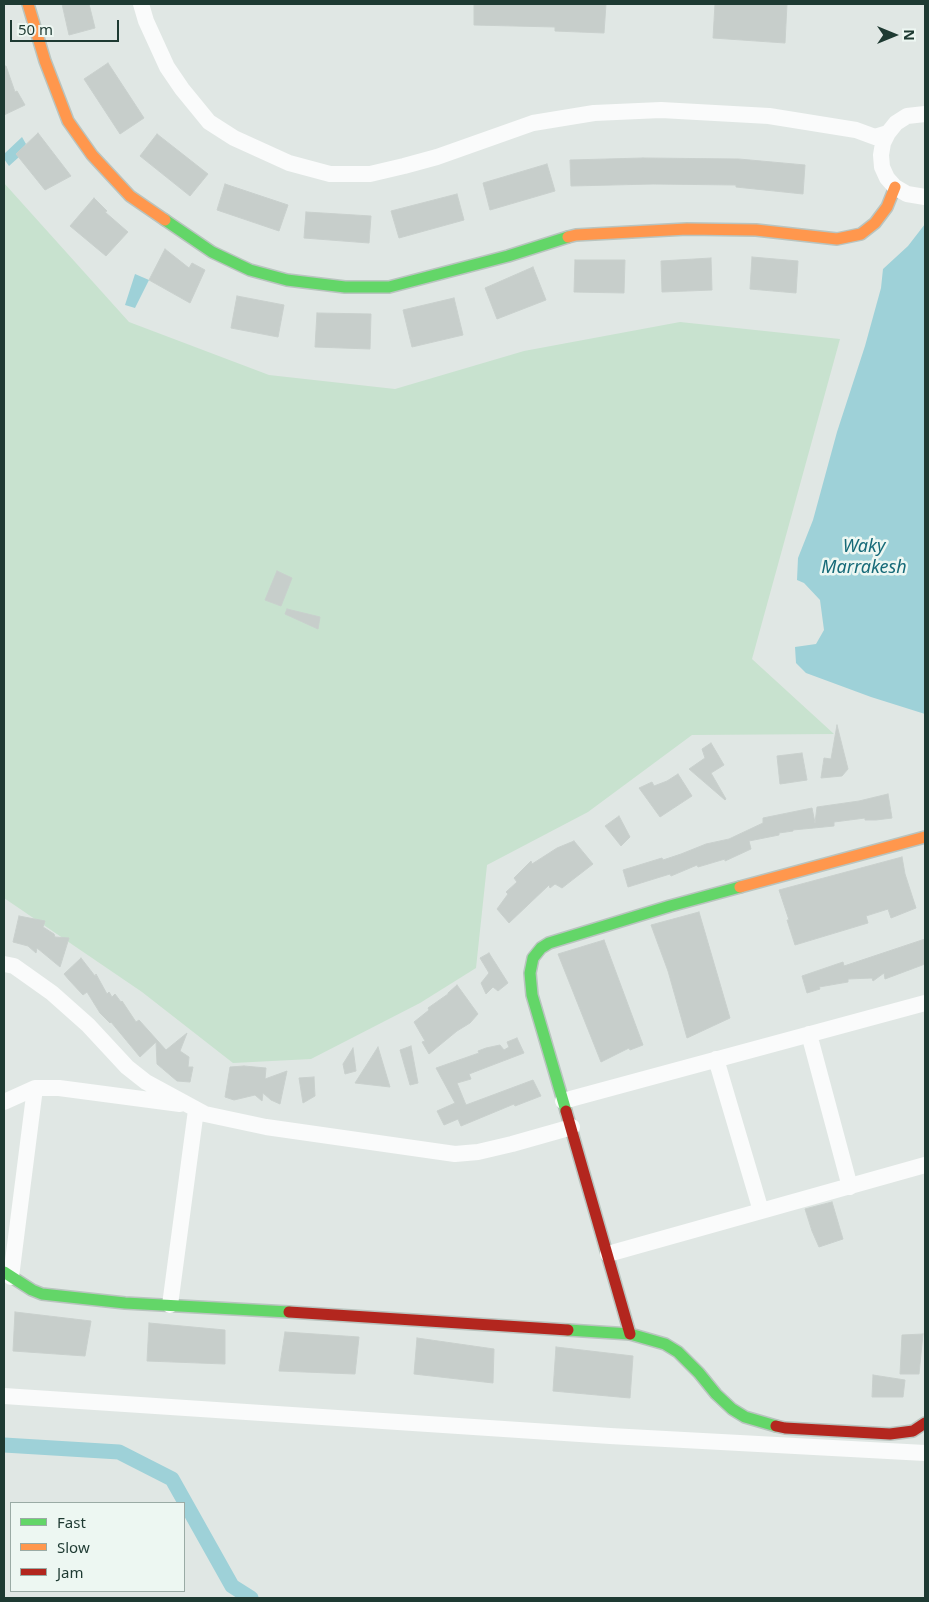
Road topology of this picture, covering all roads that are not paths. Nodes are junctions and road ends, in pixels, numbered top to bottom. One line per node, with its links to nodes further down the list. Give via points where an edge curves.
1 (28, 4): 5 (street, via 68,121 92,154 130,196 212,252 250,270 287,280 344,287 389,287 576,235 687,229 756,230 848,238 861,234 875,222 887,207)
2 (140, 4): 4 (street, via 167,67 209,122 234,138 289,163 330,174 370,174 437,157 532,124 594,113 661,110 770,116 875,136)
3 (925, 114): 4 (street, via 907,116)
4 (888, 133): 5 (street, via 883,143 882,167)
5 (895, 187): 6 (street, via 907,194)
6 (925, 197)
7 (924, 842): 13 (street, via 670,906 548,943 541,948 532,958 530,984)
8 (4, 964): 15 (street, via 14,966 52,993 146,1082)
9 (925, 1002): 10 (street)
10 (809, 1034): 11 (street); 18 (street)
11 (716, 1059): 13 (street); 19 (street)
12 (35, 1088): 14 (street); 15 (street, via 58,1088); 21 (street)
13 (563, 1101): 16 (street)
14 (4, 1102)
15 (191, 1108): 16 (street, via 266,1127 455,1154 478,1152); 22 (street)
16 (572, 1127): 20 (street)
17 (925, 1165): 18 (street)
18 (850, 1186): 19 (street)
19 (761, 1211): 20 (street)
20 (608, 1254): 23 (street)
21 (7, 1275): 22 (street, via 42,1294)
22 (170, 1305): 23 (street)
23 (630, 1334): 25 (street, via 665,1344 678,1352 716,1394 744,1418 785,1428 890,1434 913,1431)
24 (4, 1396): 26 (street)
25 (925, 1423)
26 (925, 1453)

